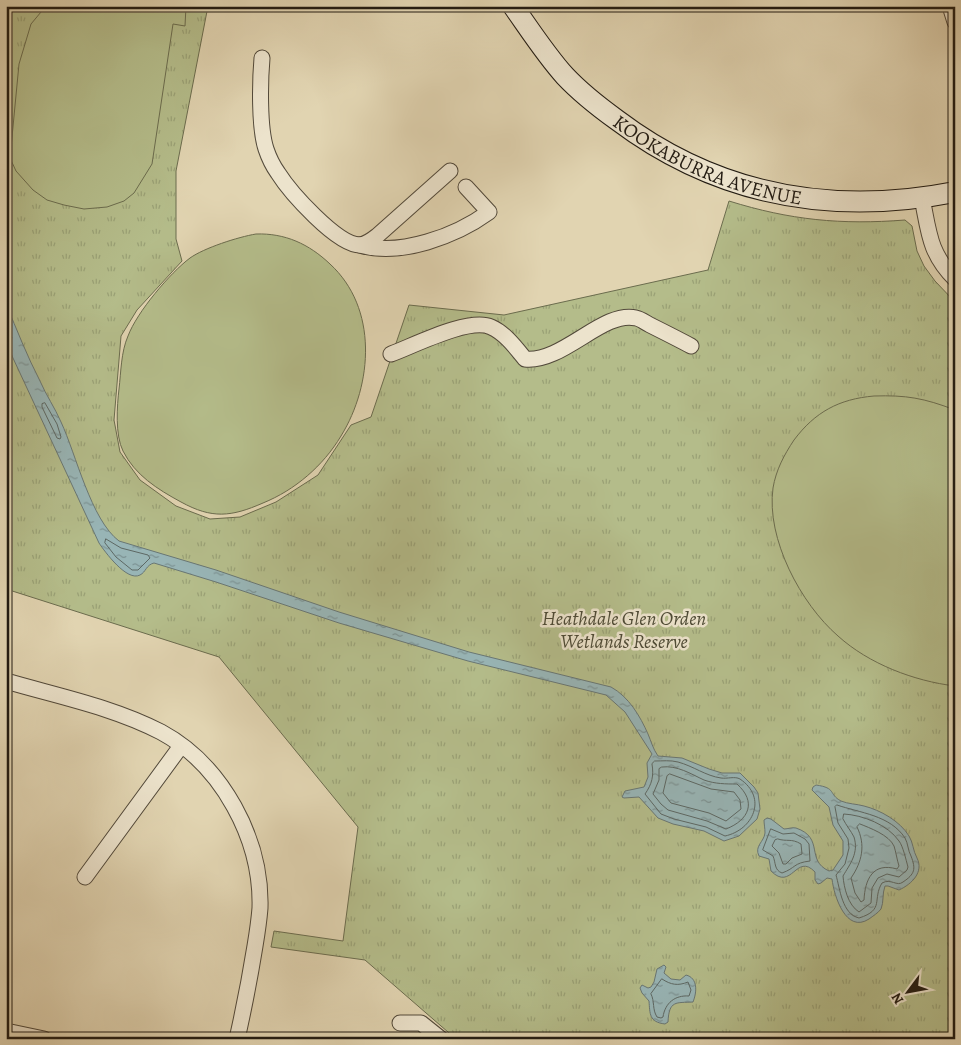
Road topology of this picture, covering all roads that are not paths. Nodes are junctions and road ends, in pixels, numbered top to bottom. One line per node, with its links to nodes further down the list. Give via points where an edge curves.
1 (513, 6): 6 (street, KOOKABURRA AVENUE, via 565,76 600,108 670,155 720,177 796,198 854,203)
2 (262, 58): 7 (street, via 263,135 272,163 293,194 329,228 351,243)
3 (450, 171): 7 (street, via 377,236)
4 (466, 187): 7 (street, via 488,212 462,229 408,246 374,249)
5 (955, 192): 6 (street, KOOKABURRA AVENUE)
6 (922, 198): 8 (street, via 932,248)
7 (360, 245)
8 (955, 279)
9 (692, 346): 10 (street, via 635,318 607,323 560,350 535,360 526,358 504,335 490,326 451,330)
10 (391, 354)
11 (6, 681): 12 (street, via 138,722)
12 (181, 746): 13 (street); 17 (street, via 208,770 227,795 244,827 255,862 260,909 249,986)
13 (84, 877)
14 (400, 1023): 18 (street, via 421,1023)
15 (6, 1031): 16 (street)
16 (44, 1039)
17 (237, 1039)
18 (441, 1039)

